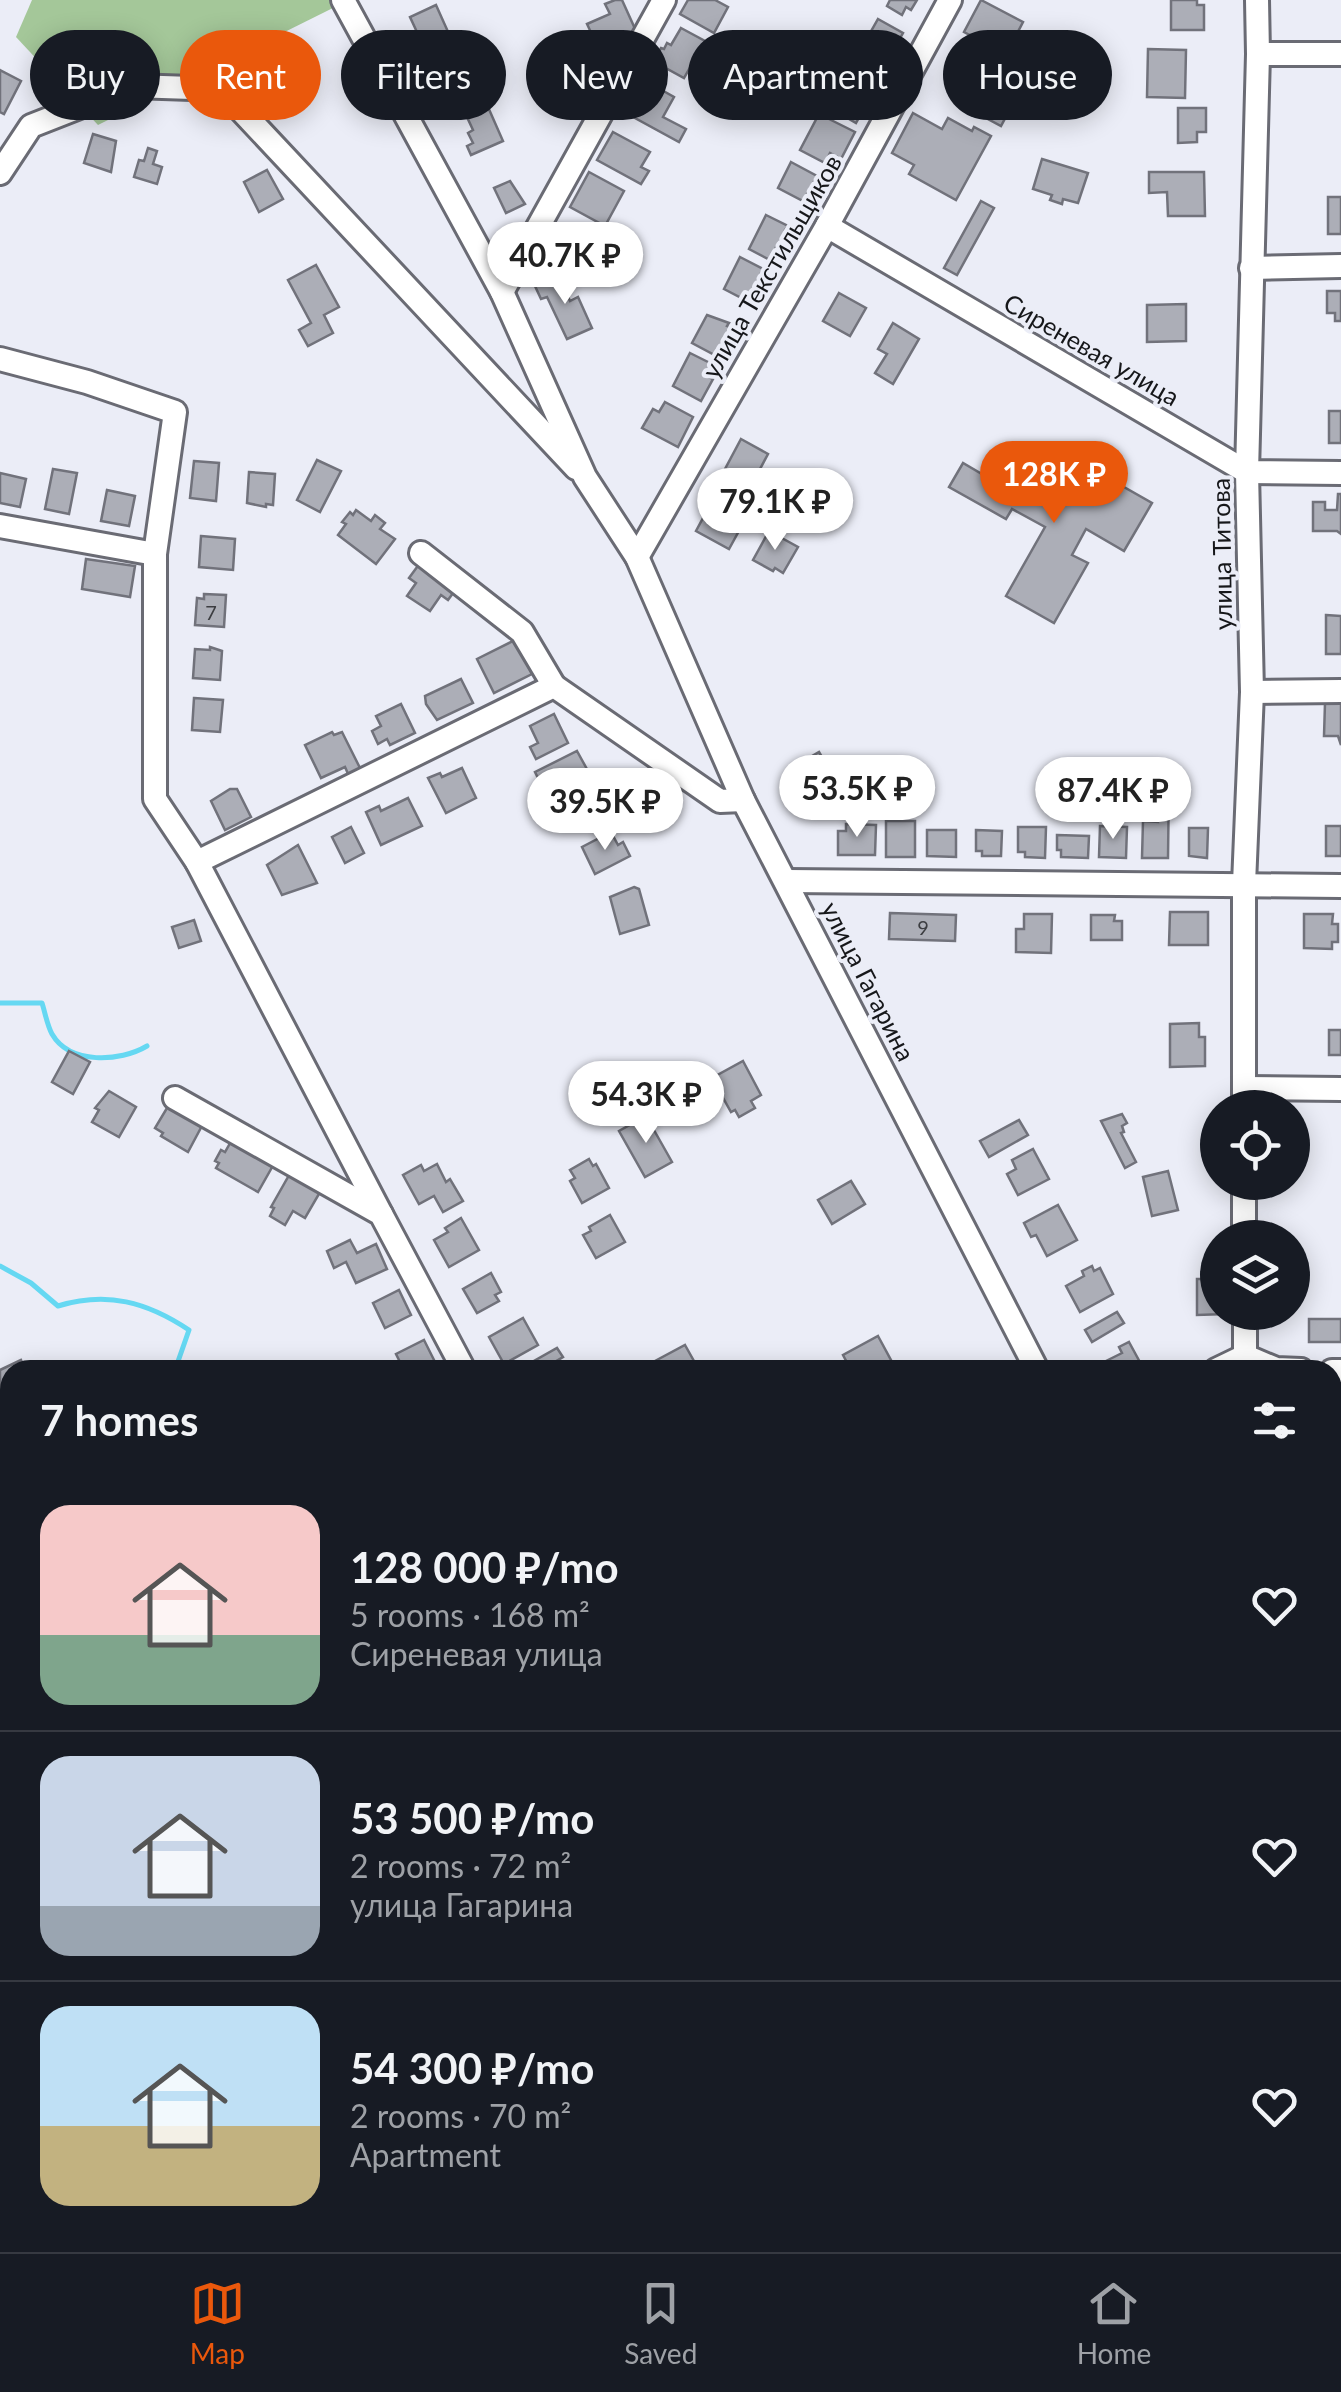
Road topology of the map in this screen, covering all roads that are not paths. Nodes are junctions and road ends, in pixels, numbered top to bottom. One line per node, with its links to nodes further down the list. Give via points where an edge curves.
1 (343, 0): 11 (street, улица Гагарина)
2 (664, 0): 11 (street)
3 (950, 0): 8 (street, улица Текстильщиков)
4 (1257, 0): 5 (street, улица Титова)
5 (1258, 54): 6 (street); 10 (street, улица Титова)
6 (1341, 54)
7 (0, 173): 15 (street, via 31,126 133,86 221,89)
8 (827, 226): 13 (street, Сиреневая улица); 19 (street, улица Текстильщиков)
9 (1341, 266): 10 (street)
10 (1252, 268): 13 (street, улица Титова)
11 (502, 292): 15 (street, улица Гагарина)
12 (0, 358): 18 (street, via 175,412)
13 (1247, 472): 14 (street, Сиреневая улица); 21 (street, улица Титова)
14 (1341, 473)
15 (585, 477): 19 (street, улица Гагарина)
16 (0, 526): 18 (street)
17 (421, 553): 20 (street, via 522,632)
18 (155, 554): 24 (street, via 155,799)
19 (637, 556): 23 (street, улица Гагарина)
20 (554, 686): 23 (street, via 720,801); 24 (street)
21 (1252, 692): 22 (street); 26 (street, улица Титова)
22 (1341, 692)
23 (742, 800): 25 (street, улица Гагарина)
24 (197, 862): 32 (street)
25 (787, 882): 26 (street); 36 (street, улица Гагарина)
26 (1244, 884): 27 (street); 29 (street, улица Титова)
27 (1341, 886)
28 (1341, 1089): 30 (street)
29 (1244, 1090)
30 (1310, 1092)
31 (175, 1098): 32 (street)
32 (381, 1214): 35 (street)
33 (1244, 1330): 34 (street)
34 (1244, 1356): 37 (street); 38 (street)
35 (459, 1360)
36 (1032, 1360)
37 (1236, 1360)
38 (1253, 1360)

